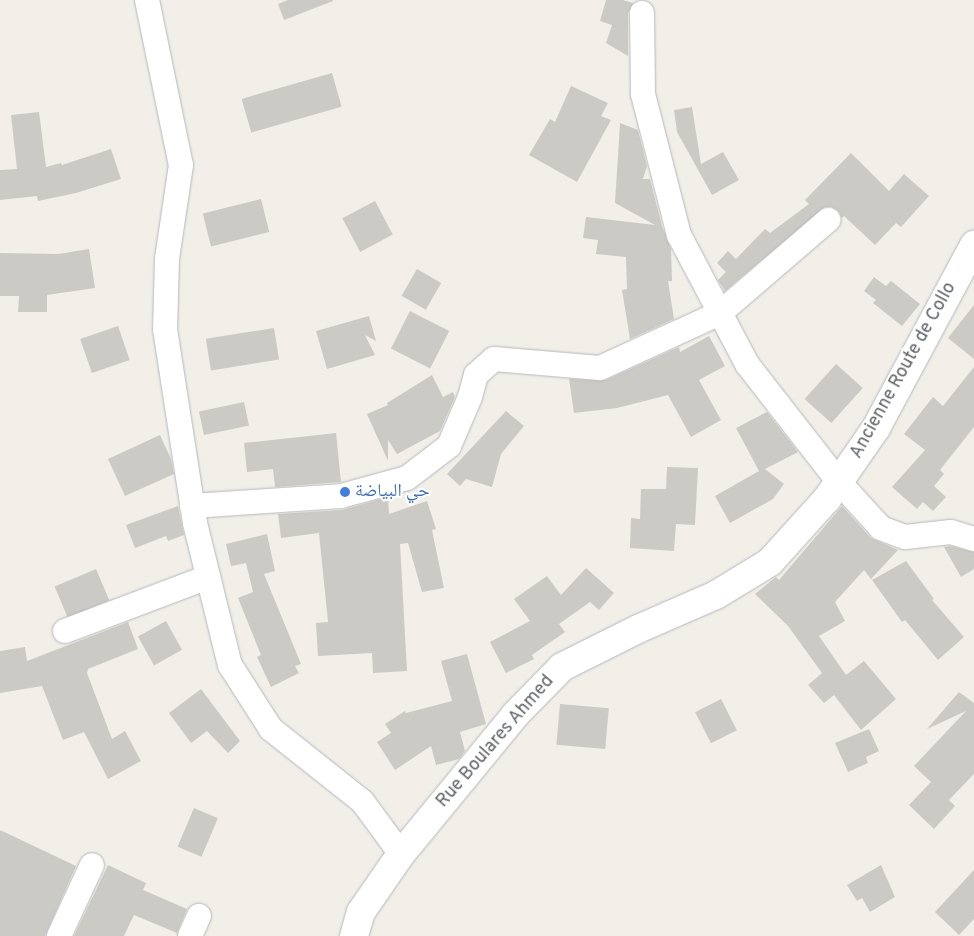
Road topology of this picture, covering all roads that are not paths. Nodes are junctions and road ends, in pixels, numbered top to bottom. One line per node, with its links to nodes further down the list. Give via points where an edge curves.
1 (147, 0): 7 (street, via 181,165 167,259 165,329)
2 (642, 13): 5 (street, via 643,94 679,235)
3 (828, 220): 5 (street)
4 (974, 245): 6 (main road, Ancienne Route de Collo, via 876,428)
5 (720, 313): 6 (street, via 747,364); 7 (street, via 600,368 494,359 476,375 449,446 407,478 342,496)
6 (839, 482): 8 (street, via 882,528 905,537 952,532); 9 (main road, Ancienne Route de Collo)
7 (192, 506): 10 (street)
8 (974, 539)
9 (770, 562): 12 (main road, Rue Boulares Ahmed, via 716,595 562,667 515,715)
10 (208, 577): 11 (street); 12 (street, via 230,665 271,729 362,801)
11 (65, 631)
12 (401, 854): 15 (main road, Rue Boulares Ahmed, via 361,912)
13 (92, 865): 14 (street)
14 (59, 936)
15 (354, 936)

